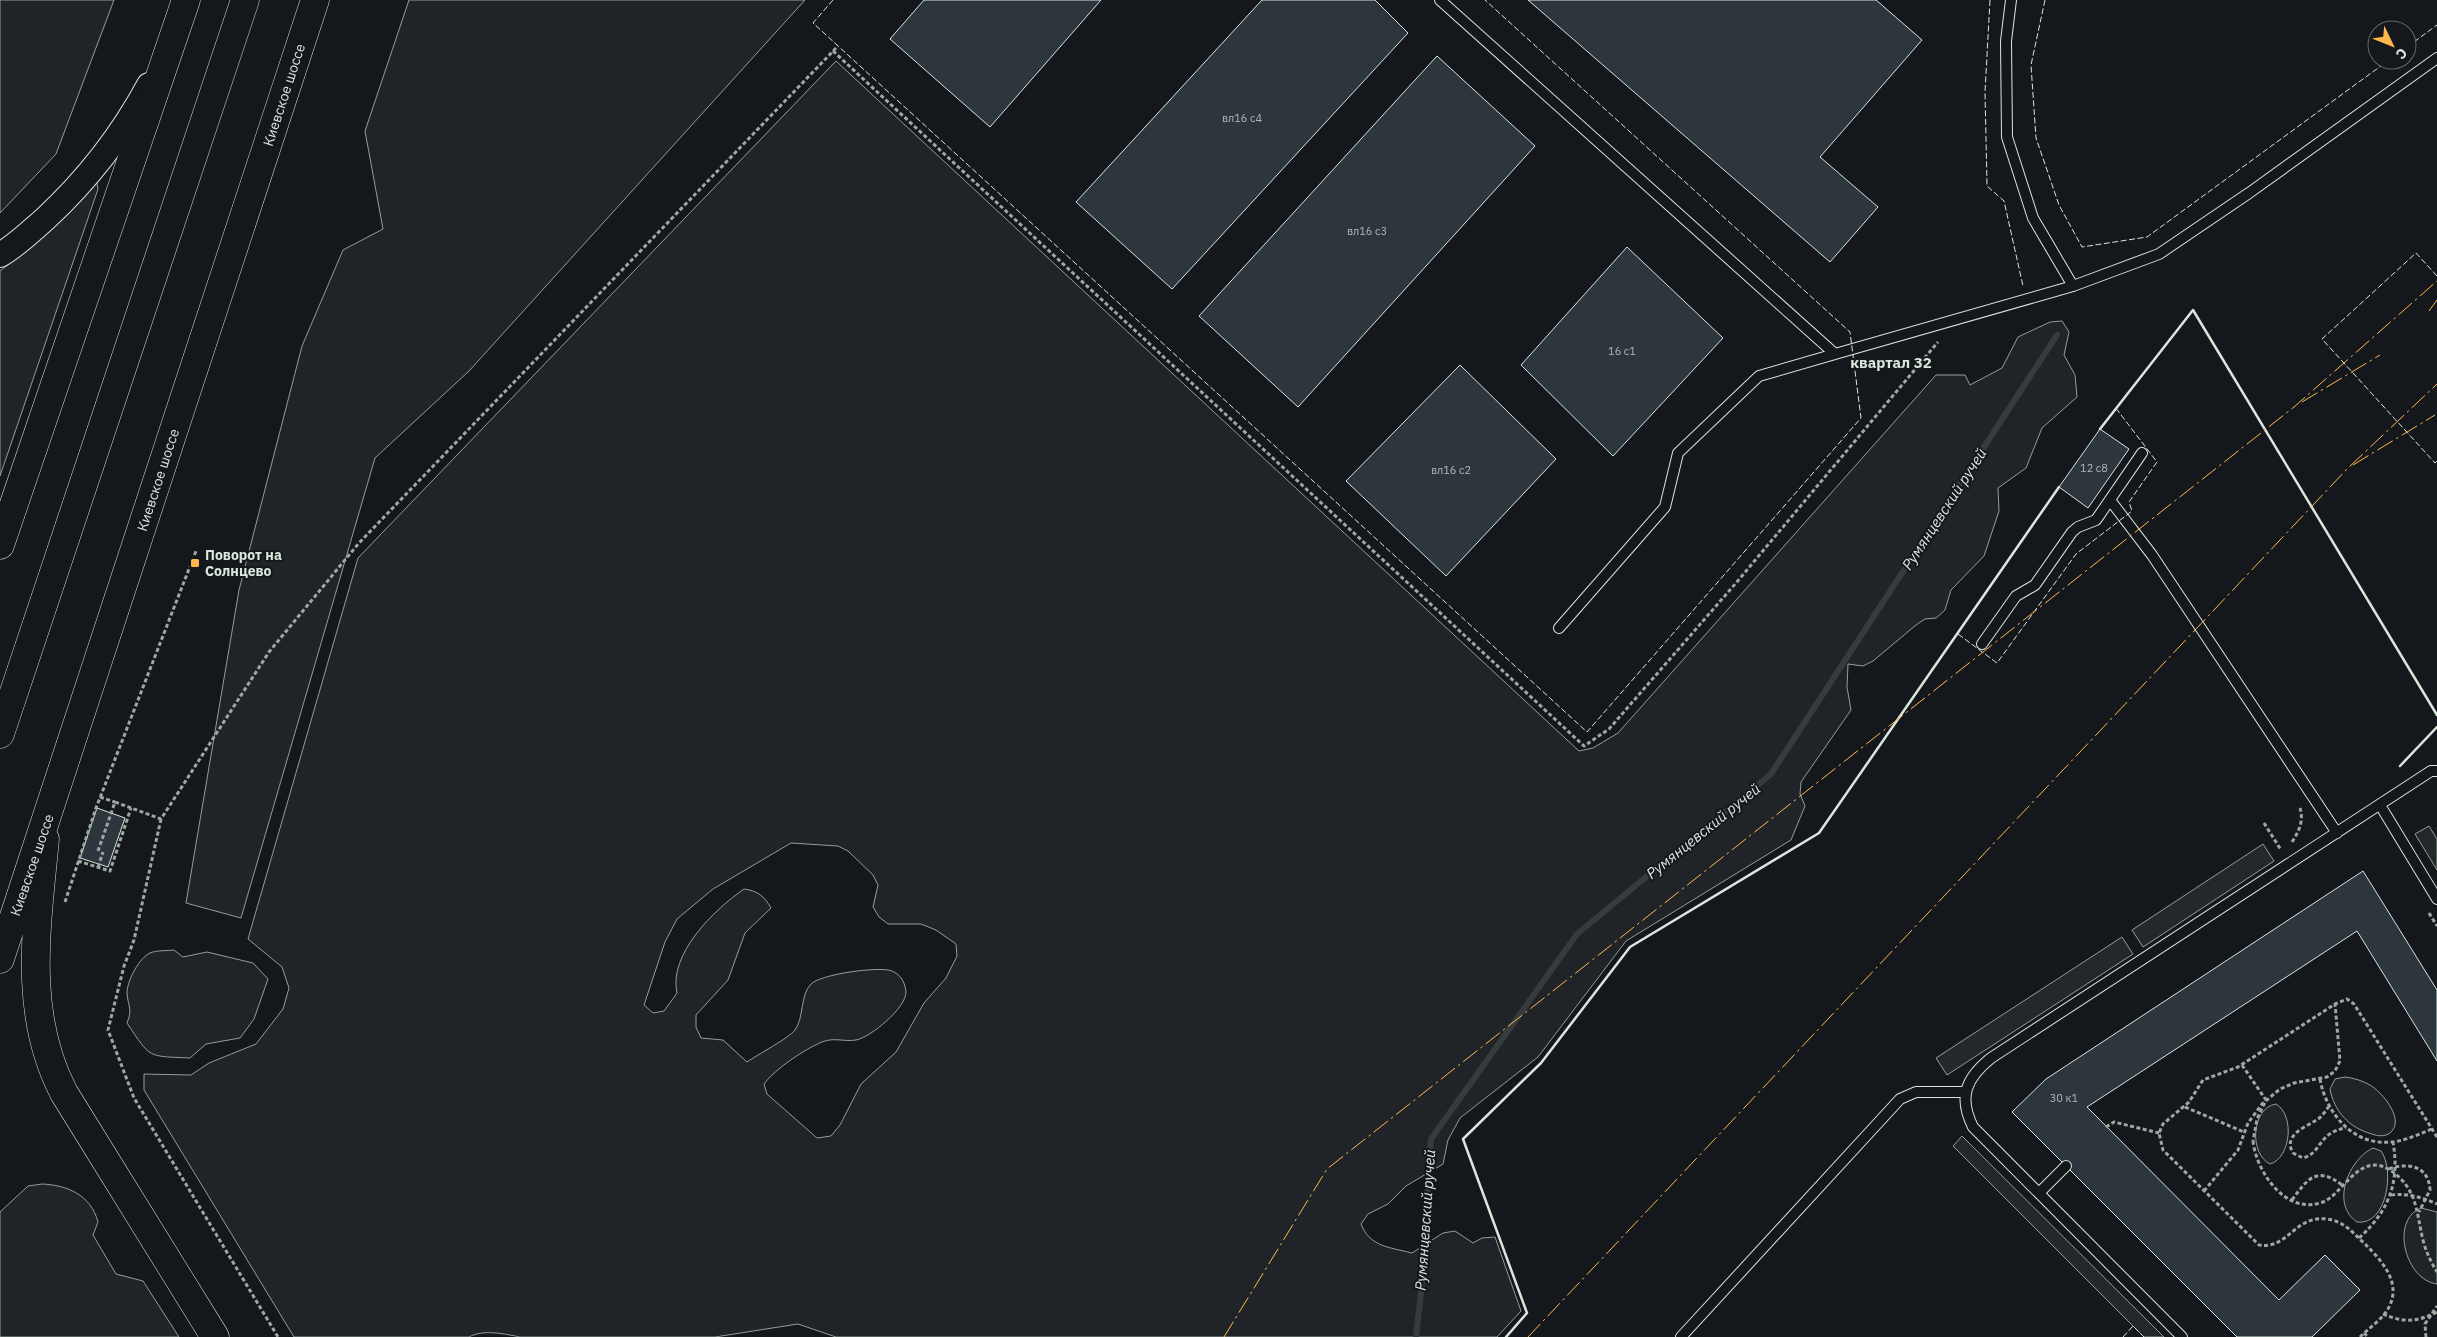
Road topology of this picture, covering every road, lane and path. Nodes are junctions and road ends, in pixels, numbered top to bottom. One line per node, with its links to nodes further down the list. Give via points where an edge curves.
1 (186, 0): 6 (main road)
2 (245, 0): 20 (main road)
3 (315, 0): 26 (main road, Киевское шоссе)
4 (1440, 0): 13 (lane)
5 (2011, 0): 11 (lane, via 2006,41 2007,137 2032,218)
6 (173, 39): 10 (street, via 139,104 106,154 69,196); 16 (main road)
7 (838, 46): 8 (path)
8 (833, 51): 12 (path, via 1584,746 1609,728 1692,634); 28 (path, via 359,543 269,652)
9 (2437, 58): 11 (lane, via 2159,254)
10 (0, 256)
11 (2074, 286): 12 (lane)
12 (1957, 319): 13 (lane)
13 (1835, 354): 18 (lane, via 1759,376 1678,453 1664,507)
14 (2142, 453): 15 (lane)
15 (2110, 500): 19 (lane, via 2096,520 2072,532 2035,585 2016,596); 30 (lane, via 2152,555)
16 (0, 545)
17 (196, 551): 22 (path)
18 (1559, 628)
19 (1982, 644)
20 (0, 734)
21 (2437, 771): 25 (lane, via 2431,771)
22 (100, 797): 24 (path); 33 (path)
23 (2298, 801): 29 (path, via 2301,826 2290,846 2282,852)
24 (115, 802): 27 (path); 31 (path)
25 (2380, 804): 30 (lane); 35 (lane)
26 (51, 807): 37 (main road, Киевское шоссе); 67 (main road, via 34,969 37,1006 52,1068 64,1093)
27 (131, 808): 28 (path); 34 (path, via 110,871)
28 (161, 818): 68 (path, via 134,940 108,1030 134,1098)
29 (2264, 824)
30 (2337, 833): 41 (lane, via 1991,1058 1976,1070)
31 (98, 851)
32 (103, 852): 34 (path)
33 (78, 861): 34 (path); 36 (path)
34 (98, 867)
35 (2437, 898)
36 (63, 905)
37 (0, 959)
38 (2335, 1004): 39 (path); 40 (path, via 2340,1060 2332,1074); 47 (path, via 2346,999 2354,1004)
39 (2242, 1065): 42 (path); 43 (path, via 2207,1077)
40 (2320, 1078): 42 (path, via 2294,1083); 44 (path)
41 (1966, 1092): 56 (lane, via 1966,1106 1973,1127); 69 (lane, via 1916,1092 1900,1099)
42 (2266, 1100): 48 (path, via 2256,1110); 58 (path, bridge, via 2257,1120 2253,1141 2255,1155 2268,1180)
43 (2185, 1106): 48 (path); 49 (path, via 2168,1118)
44 (2329, 1106): 46 (path); 46 (path, via 2321,1116 2298,1130 2290,1144 2293,1153 2308,1157 2330,1132)
45 (2106, 1127): 49 (path, via 2114,1122)
46 (2346, 1128): 51 (path, via 2369,1140)
47 (2432, 1129): 50 (path); 51 (path)
48 (2244, 1132): 55 (path, via 2235,1154)
49 (2159, 1133): 55 (path, via 2163,1150)
50 (2437, 1137)
51 (2393, 1142): 57 (path, via 2396,1176)
52 (2066, 1166): 56 (lane)
53 (2388, 1169): 54 (path, bridge, via 2363,1169); 60 (path, bridge, via 2407,1187); 60 (path, bridge, via 2414,1166 2425,1174 2430,1190)
54 (2342, 1185): 58 (path, bridge, via 2336,1194 2321,1203 2307,1205); 58 (path, via 2326,1176 2314,1177)
55 (2204, 1191): 61 (path, via 2259,1245 2280,1243 2295,1228 2317,1219 2338,1222)
56 (2039, 1193): 70 (lane)
57 (2391, 1196): 59 (path, via 2421,1197); 61 (path, via 2377,1220)
58 (2292, 1200)
59 (2437, 1204)
60 (2419, 1212): 62 (path, bridge, via 2423,1238)
61 (2359, 1238): 65 (path, via 2389,1272 2393,1296)
62 (2437, 1272)
63 (2437, 1306): 73 (path, bridge, via 2425,1324)
64 (2437, 1312): 65 (path, via 2422,1320 2408,1322)
65 (2383, 1314): 66 (path)
66 (2364, 1333): 71 (path); 72 (path)
67 (215, 1337)
68 (278, 1337)
69 (1681, 1337)
70 (2182, 1337)
71 (2360, 1337)
72 (2368, 1337)
73 (2426, 1337)

